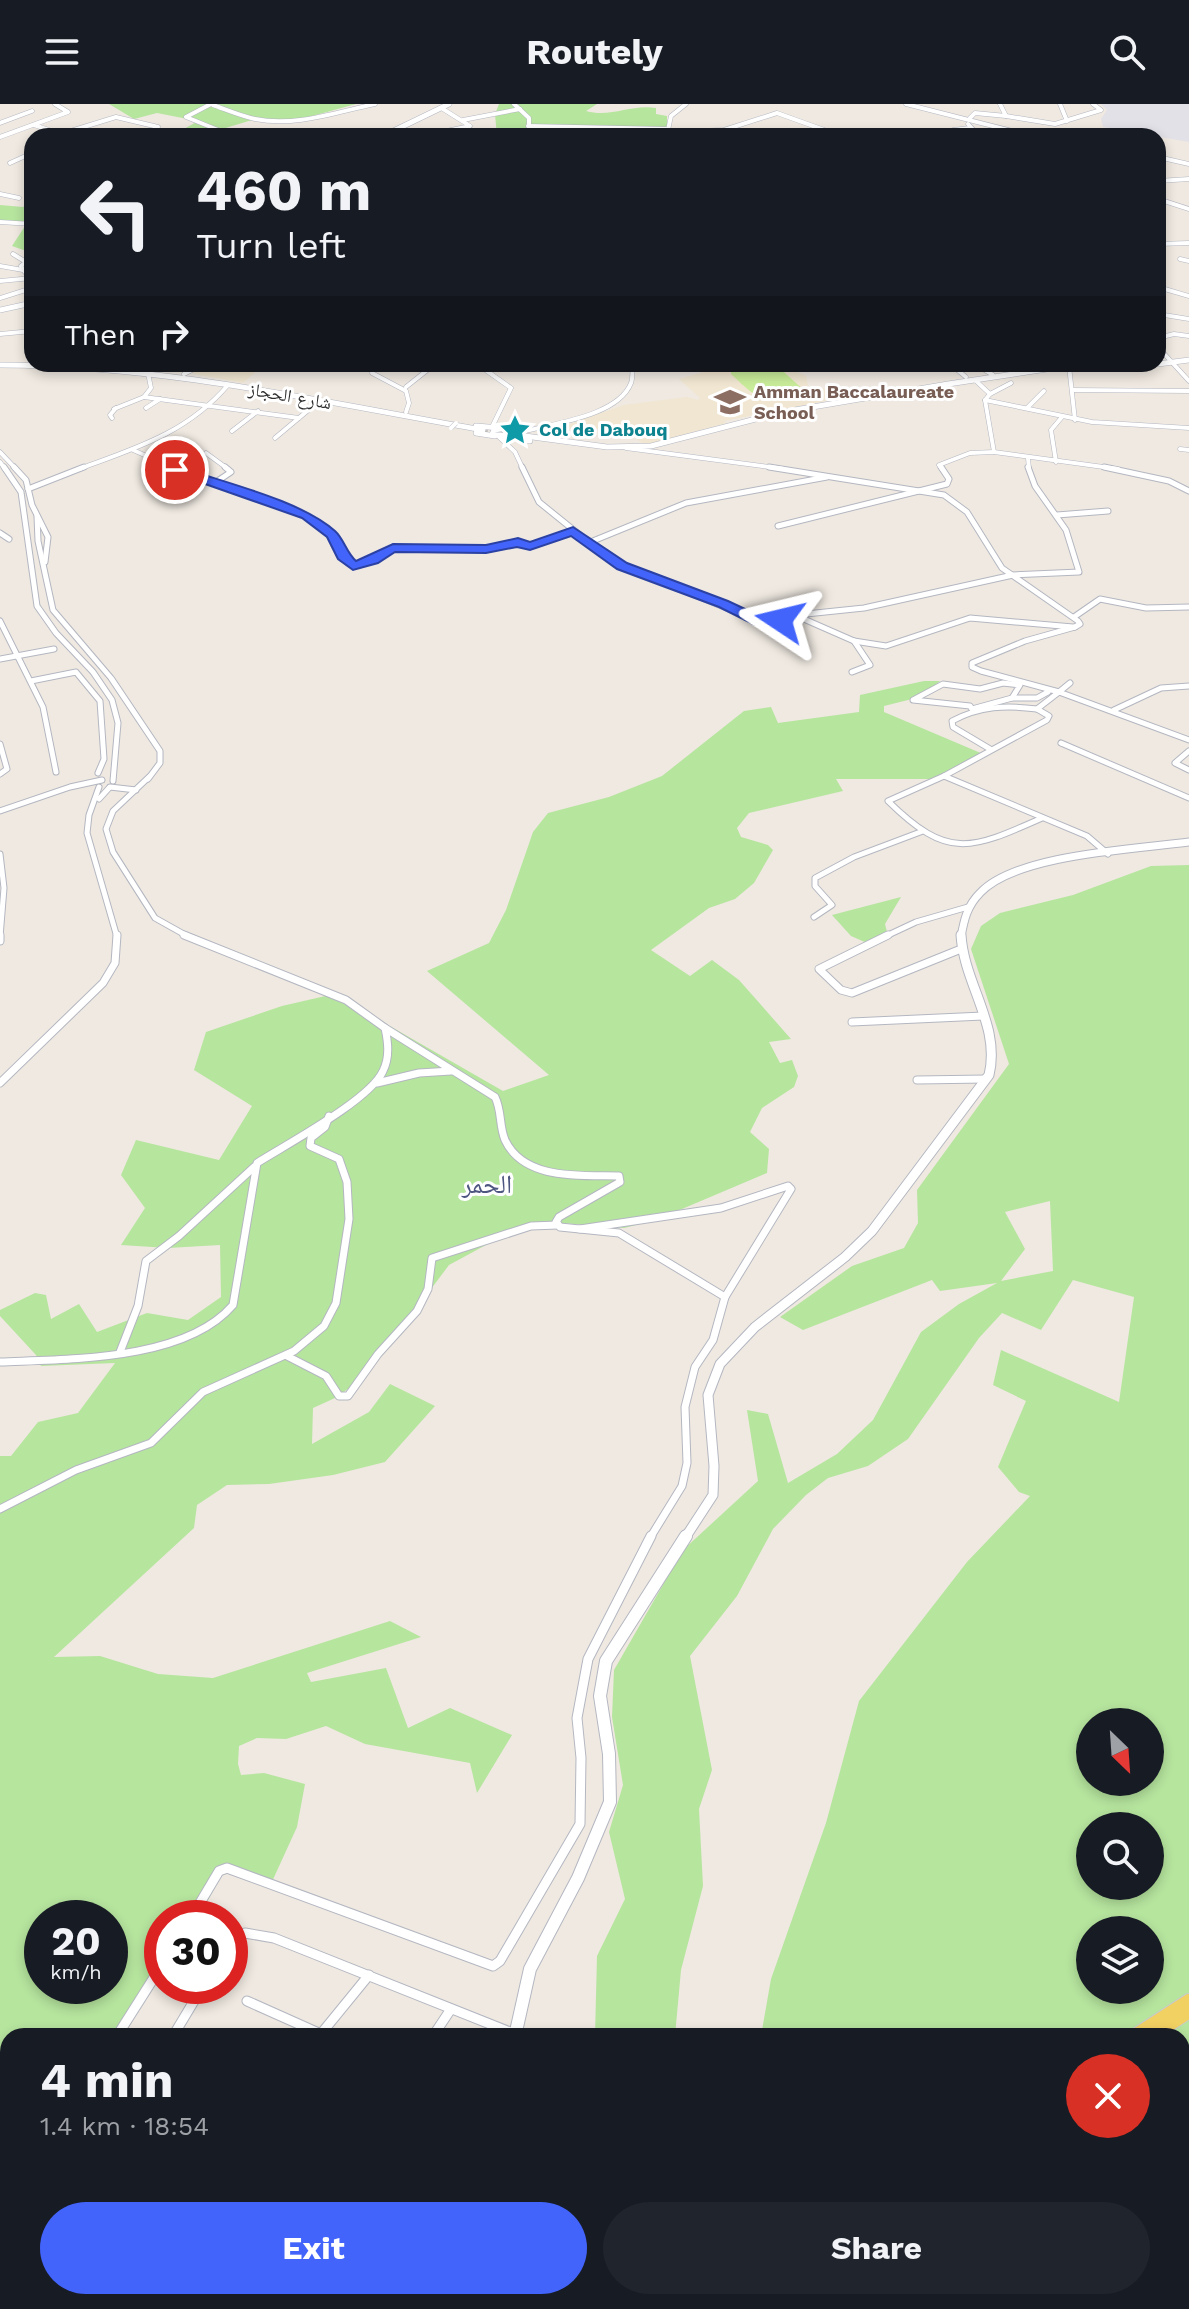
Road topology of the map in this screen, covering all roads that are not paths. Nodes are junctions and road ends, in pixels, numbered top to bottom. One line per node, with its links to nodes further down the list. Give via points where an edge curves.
1 (55, 104): 18 (street, via 68,112)
2 (212, 104): 3 (street, via 275,122); 24 (street, via 186,117)
3 (375, 104)
4 (514, 104): 11 (street)
5 (686, 104): 28 (street, via 671,116)
6 (906, 104): 14 (street)
7 (1000, 104): 13 (street)
8 (1060, 104): 16 (street)
9 (1093, 104): 16 (street, via 1101,110)
10 (445, 106): 15 (street); 25 (main road)
11 (520, 109): 15 (street); 19 (street, via 530,120)
12 (32, 111): 17 (street)
13 (1006, 116): 14 (street, via 975,113); 16 (street)
14 (968, 118): 31 (street); 32 (street)
15 (462, 120): 26 (street, via 470,126)
16 (1067, 121)
17 (0, 124): 34 (street)
18 (34, 125): 21 (street); 22 (street)
19 (528, 126): 27 (street)
20 (158, 127): 23 (street, via 112,117)
21 (26, 128)
22 (43, 128)
23 (83, 128)
24 (213, 128)
25 (398, 128)
26 (461, 128)
27 (577, 128)
28 (669, 128)
29 (730, 128): 30 (street, via 777,113)
30 (819, 128)
31 (970, 128)
32 (1004, 128)
33 (24, 129): 34 (street)
34 (20, 130): 35 (street)
35 (0, 137)
36 (24, 157): 38 (street)
37 (1166, 159): 39 (street)
38 (10, 163)
39 (1189, 164)
40 (1189, 179): 41 (street)
41 (1166, 180)
42 (0, 194): 43 (street)
43 (19, 198)
44 (1166, 202): 45 (street)
45 (1189, 209)
46 (0, 222): 47 (street)
47 (24, 224)
48 (1189, 243): 49 (street)
49 (1166, 244)
50 (13, 254): 52 (street)
51 (1180, 259): 53 (street)
52 (24, 261)
53 (1189, 261)
54 (24, 264): 56 (street)
55 (0, 266): 56 (street)
56 (23, 270)
57 (24, 280): 58 (street)
58 (0, 281)
59 (1166, 288): 61 (street)
60 (24, 291): 62 (street)
61 (1189, 296)
62 (0, 298)
63 (24, 306): 64 (main road)
64 (0, 311)
65 (1166, 315): 66 (street)
66 (1189, 319)
67 (24, 332): 68 (street)
68 (0, 334)
69 (1166, 336): 70 (street)
70 (1189, 336)
71 (1166, 355): 73 (street)
72 (1189, 359): 73 (main road)
73 (1172, 361): 75 (main road); 95 (street)
74 (24, 362): 76 (main road, شارع الحجاز)
75 (1166, 362)
76 (0, 363): 77 (main road, شارع الحجاز)
77 (24, 364)
78 (136, 372): 90 (main road, شارع الحجاز)
79 (166, 372): 91 (main road, شارع الحجاز)
80 (188, 372): 91 (street)
81 (372, 372): 98 (street)
82 (425, 372): 98 (street)
83 (488, 372): 123 (street, via 511,388)
84 (632, 372): 119 (street, via 619,398)
85 (957, 372): 93 (street)
86 (988, 372): 92 (street)
87 (1018, 372): 92 (main road)
88 (1029, 372): 94 (main road)
89 (1070, 372): 100 (street)
90 (148, 373): 97 (main road, شارع الحجاز); 105 (street, via 151,389)
91 (184, 374): 112 (main road, شارع الحجاز)
92 (993, 375): 129 (main road, via 787,409 651,444)
93 (966, 377)
94 (975, 380): 104 (street); 130 (main road, via 806,407 663,444)
95 (1189, 381)
96 (1011, 383): 104 (street)
97 (228, 385): 99 (main road, شارع الحجاز); 103 (street)
98 (406, 387): 114 (street, via 411,399)
99 (241, 388): 103 (street); 108 (main road, شارع الحجاز)
100 (1072, 390): 102 (street); 118 (street)
101 (1044, 391): 111 (street)
102 (1189, 391)
103 (223, 392): 109 (street)
104 (990, 394): 107 (street)
105 (144, 397): 106 (street); 116 (street, via 115,408)
106 (160, 399): 109 (street); 110 (street)
107 (985, 400): 111 (street); 135 (street)
108 (318, 402): 112 (main road, شارع الحجاز); 117 (street)
109 (211, 405): 113 (street); 132 (street, via 176,431)
110 (146, 408)
111 (1027, 408): 115 (street)
112 (366, 409): 114 (main road); 120 (main road); 123 (main road, شارع الحجاز)
113 (258, 411): 117 (street); 124 (street)
114 (406, 412): 120 (main road)
115 (1062, 417): 118 (street); 138 (street, via 1051,430)
116 (112, 418)
117 (299, 418): 128 (street)
118 (1075, 420): 122 (street)
119 (566, 422): 121 (street); 123 (street)
120 (453, 426): 123 (main road)
121 (538, 428): 125 (street); 126 (main road)
122 (1189, 428)
123 (489, 429): 125 (main road); 127 (main road); 127 (main road)
124 (232, 431)
125 (520, 435): 126 (main road); 127 (main road); 129 (main road, via 581,447)
126 (542, 435): 129 (main road)
127 (499, 437): 150 (street, via 515,452 536,498)
128 (275, 438)
129 (616, 446): 130 (main road)
130 (626, 448): 140 (street)
131 (1180, 449): 133 (street)
132 (133, 450): 141 (street); 142 (street)
133 (1189, 450)
134 (0, 452): 142 (street)
135 (994, 452): 137 (street); 143 (street, via 970,453 941,464 949,482)
136 (206, 453): 141 (street, via 231,471)
137 (1028, 458): 138 (street); 148 (street, via 1036,491)
138 (1056, 462): 144 (street, via 1143,473)
139 (0, 464): 146 (street, via 17,484); 154 (street, via 16,488)
140 (833, 476): 143 (street); 156 (street, via 686,503)
141 (216, 482): 150 (street, via 312,519 333,535 353,566 393,548 486,549 518,542 530,546)
142 (28, 487): 147 (street)
143 (921, 489): 149 (street); 158 (street, via 961,506 1002,568)
144 (1189, 491)
145 (1108, 511): 148 (street)
146 (25, 515): 147 (street); 154 (street)
147 (36, 515): 152 (street); 153 (street)
148 (1057, 515): 158 (street, via 1080,571)
149 (778, 526)
150 (573, 531): 156 (street)
151 (0, 533): 155 (street)
152 (47, 534): 153 (street); 157 (street)
153 (37, 535): 157 (street)
154 (26, 537): 183 (street, via 39,611 115,706)
155 (9, 539)
156 (588, 543): 160 (street, via 622,566 760,622)
157 (44, 550): 190 (street, via 53,610 111,678 160,751 160,763)
158 (1013, 575): 160 (street, via 864,608); 161 (street)
159 (1189, 607): 161 (street, via 1146,608 1100,599)
160 (796, 615): 164 (street)
161 (1074, 617): 163 (street, via 1081,623)
162 (0, 621): 166 (street)
163 (1075, 627): 164 (street, via 970,618 893,645); 173 (street, via 971,664)
164 (854, 641): 168 (street, via 870,665)
165 (54, 649): 166 (street)
166 (18, 656): 167 (street); 169 (street)
167 (0, 659)
168 (852, 672)
169 (31, 681): 185 (street, via 43,707); 188 (street, via 76,672 97,695 104,759)
170 (1070, 683): 173 (street)
171 (1189, 686): 177 (street, via 1173,685)
172 (1048, 692): 174 (street, via 1037,698)
173 (1059, 692): 176 (street); 177 (street)
174 (1012, 698): 175 (street); 175 (street, via 1020,685 980,689 952,683 913,700)
175 (972, 709): 176 (street); 181 (street, via 952,721 953,727)
176 (1037, 709): 181 (street, via 1050,717)
177 (1114, 710): 178 (street)
178 (1189, 740)
179 (1061, 743): 191 (street)
180 (0, 744): 186 (street, via 7,765)
181 (990, 749): 187 (street)
182 (1189, 751): 184 (street, via 1175,763)
183 (114, 765): 188 (street); 189 (street)
184 (1189, 770)
185 (56, 772)
186 (2, 774)
187 (944, 776): 193 (street); 194 (street, via 888,799)
188 (100, 781): 189 (street); 192 (street); 195 (street)
189 (111, 785): 190 (street); 195 (street, via 92,812)
190 (137, 789): 205 (street, via 110,817 106,829 110,846 155,918 183,935 346,1000)
191 (1189, 798)
192 (0, 811)
193 (1042, 818): 194 (street, via 968,846 945,845); 198 (street, via 1087,836)
194 (923, 831): 200 (street, via 815,878 815,886 832,905)
195 (88, 835): 209 (street, via 117,933 115,963 103,983)
196 (1189, 842): 198 (main road)
197 (0, 854): 201 (street)
198 (1108, 854): 199 (main road, via 1002,878 985,887)
199 (968, 907): 202 (main road); 202 (street, via 916,922 819,969 841,990 852,993)
200 (814, 917)
201 (0, 941)
202 (961, 949): 203 (main road)
203 (983, 1016): 204 (street); 207 (main road, via 993,1062)
204 (852, 1022)
205 (385, 1028): 206 (street); 210 (street, via 389,1048)
206 (454, 1071): 210 (street); 213 (street, via 497,1099 502,1129 514,1153 567,1176 620,1178 559,1217)
207 (986, 1079): 208 (street); 235 (main road, via 866,1237 739,1341 716,1371 708,1402 713,1495 606,1661 600,1696 610,1802 530,1969)
208 (917, 1080)
209 (0, 1083)
210 (377, 1083): 211 (street)
211 (329, 1116): 212 (street); 217 (street, via 310,1144 340,1162 349,1200 349,1235 336,1306 327,1322)
212 (254, 1167): 216 (street, via 146,1261 138,1306); 216 (street, via 230,1312 196,1333)
213 (558, 1225): 214 (street); 217 (street, via 531,1226 432,1258 428,1289 417,1311 348,1396 339,1396 326,1376)
214 (580, 1229): 215 (street, via 619,1233); 215 (street, via 725,1207 788,1186 791,1189)
215 (725, 1297): 220 (street, via 713,1340 688,1387 682,1486 588,1659 577,1718 580,1824 500,1961 493,1966 481,1963 227,1868 219,1871)
216 (120, 1352): 218 (street)
217 (287, 1356): 219 (street, via 201,1393 154,1441 84,1467)
218 (0, 1362)
219 (0, 1509)
220 (202, 1900)
221 (248, 1934): 222 (street, via 274,1938)
222 (369, 1975): 227 (street); 232 (street)
223 (144, 1993): 229 (street)
224 (248, 2001): 231 (street)
225 (1189, 2001): 236 (main road)
226 (192, 2004): 230 (street)
227 (451, 2009): 233 (street); 234 (street)
228 (1189, 2011): 237 (main road)
229 (122, 2028)
230 (178, 2028)
231 (305, 2028)
232 (326, 2028)
233 (438, 2028)
234 (498, 2028)
235 (517, 2028)
236 (1147, 2028)
237 (1163, 2028)

